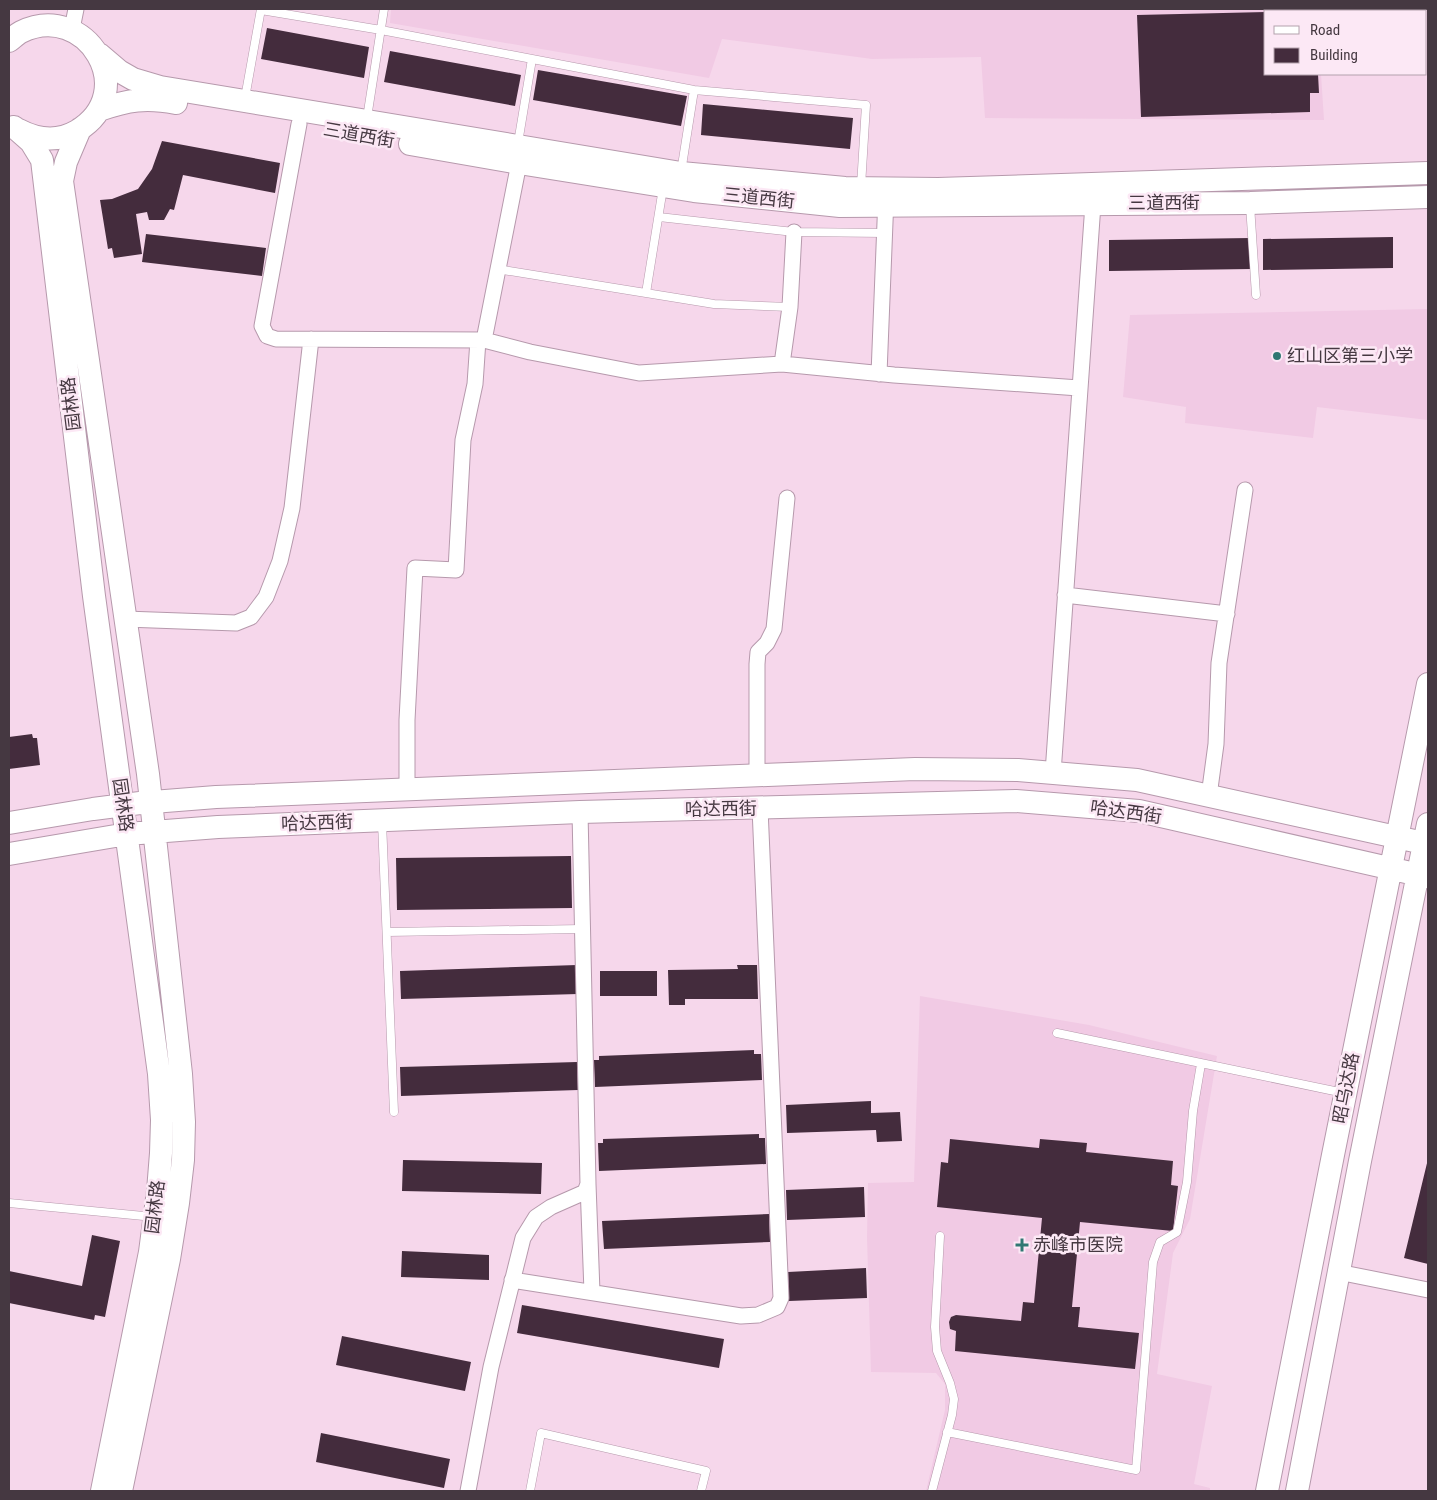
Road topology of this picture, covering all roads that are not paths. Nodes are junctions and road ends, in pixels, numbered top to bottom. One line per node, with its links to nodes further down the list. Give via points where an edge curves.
1 (261, 9): 5 (lane); 9 (lane)
2 (384, 9): 5 (lane)
3 (74, 19): 4 (main road); 6 (main road)
4 (13, 30)
5 (381, 30): 7 (lane); 11 (lane)
6 (99, 54): 9 (main road, via 133,79 160,87); 10 (main road, via 106,72 106,92)
7 (532, 59): 8 (lane); 15 (lane)
8 (694, 90): 17 (lane); 18 (lane, via 866,105)
9 (245, 101): 11 (main road)
10 (99, 110): 13 (main road, 三道西街, via 132,100 158,99); 14 (main road)
11 (366, 121): 15 (main road)
12 (11, 124): 14 (main road, via 31,136 51,139); 46 (main road, 园林路, via 31,142 42,160 94,596)
13 (299, 124): 15 (main road, 三道西街); 30 (street, via 262,326 267,336 276,339)
14 (80, 129): 39 (main road, 园林路, via 66,162 62,182)
15 (518, 155): 17 (main road); 26 (street)
16 (1428, 173): 19 (main road, via 967,188)
17 (672, 180): 18 (main road); 19 (main road, 三道西街, via 694,191 840,206); 23 (lane)
18 (861, 188): 19 (main road)
19 (886, 197): 22 (main road, 三道西街); 25 (street)
20 (1428, 197): 21 (main road, 三道西街)
21 (1250, 202): 22 (main road, 三道西街); 28 (lane)
22 (1092, 204): 34 (street)
23 (659, 216): 24 (lane); 27 (lane)
24 (794, 232): 25 (lane); 29 (street)
25 (885, 233): 33 (street)
26 (497, 269): 27 (lane); 31 (street)
27 (646, 293): 29 (lane, via 714,304)
28 (1256, 295)
29 (790, 307): 32 (street)
30 (311, 339): 31 (street); 39 (street, via 292,508 280,562 266,598 251,617 236,622)
31 (481, 340): 32 (street, via 639,373); 43 (street, via 463,440 456,570 415,568 407,720)
32 (782, 364): 33 (street)
33 (879, 374): 34 (street)
34 (1079, 388): 37 (street)
35 (1245, 490): 38 (street)
36 (787, 498): 42 (street, via 774,629 767,644 758,652)
37 (1065, 594): 38 (street); 41 (street)
38 (1226, 614): 44 (street)
39 (125, 619): 45 (main road, 园林路)
40 (1428, 684): 53 (main road, 昭乌达路)
41 (1053, 773): 42 (main road, 哈达西街, via 915,769); 44 (main road, 哈达西街, via 1137,780)
42 (757, 776): 43 (main road, 哈达西街)
43 (407, 790): 45 (main road, 哈达西街)
44 (1209, 796): 53 (main road, 哈达西街)
45 (151, 802): 46 (main road, 哈达西街); 51 (main road, 园林路)
46 (123, 805): 50 (main road, 哈达西街); 52 (main road, 园林路)
47 (760, 808): 48 (main road, 哈达西街); 56 (main road, 哈达西街, via 1016,801 1139,811); 71 (street, via 781,1298 777,1306 758,1315 741,1316)
48 (580, 812): 49 (main road, 哈达西街); 58 (street)
49 (382, 820): 51 (main road, 哈达西街); 59 (lane)
50 (9, 823)
51 (154, 831): 52 (main road, 哈达西街); 74 (main road, 园林路, via 181,1074 183,1160 169,1259)
52 (127, 834): 55 (main road, 哈达西街); 66 (main road, 园林路, via 159,1074 162,1120)
53 (1397, 837): 54 (main road, 哈达西街); 56 (main road, 昭乌达路)
54 (1427, 837): 57 (main road, 昭乌达路)
55 (9, 854)
56 (1391, 869): 57 (main road, 哈达西街); 62 (main road, 昭乌达路)
57 (1423, 876): 68 (main road, 昭乌达路)
58 (582, 929): 59 (lane); 64 (street)
59 (386, 932): 63 (lane)
60 (1058, 1033): 61 (lane)
61 (1201, 1064): 62 (lane); 72 (lane, via 1187,1182 1177,1232 1160,1242 1153,1262 1136,1470)
62 (1345, 1093): 79 (main road, 昭乌达路)
63 (394, 1112)
64 (588, 1184): 69 (street, via 585,1192 536,1217 523,1238); 71 (street)
65 (9, 1202): 66 (lane)
66 (155, 1217): 73 (main road, 园林路)
67 (940, 1236): 72 (lane, via 937,1351 954,1399)
68 (1338, 1272): 70 (street); 80 (main road, 昭乌达路)
69 (512, 1280): 71 (street); 75 (street, via 491,1367)
70 (1428, 1290)
71 (592, 1292)
72 (947, 1432): 78 (lane)
73 (102, 1491)
74 (121, 1491)
75 (468, 1491)
76 (530, 1491): 77 (lane, via 541,1432 706,1471)
77 (702, 1491)
78 (932, 1491)
79 (1267, 1491)
80 (1297, 1491)

